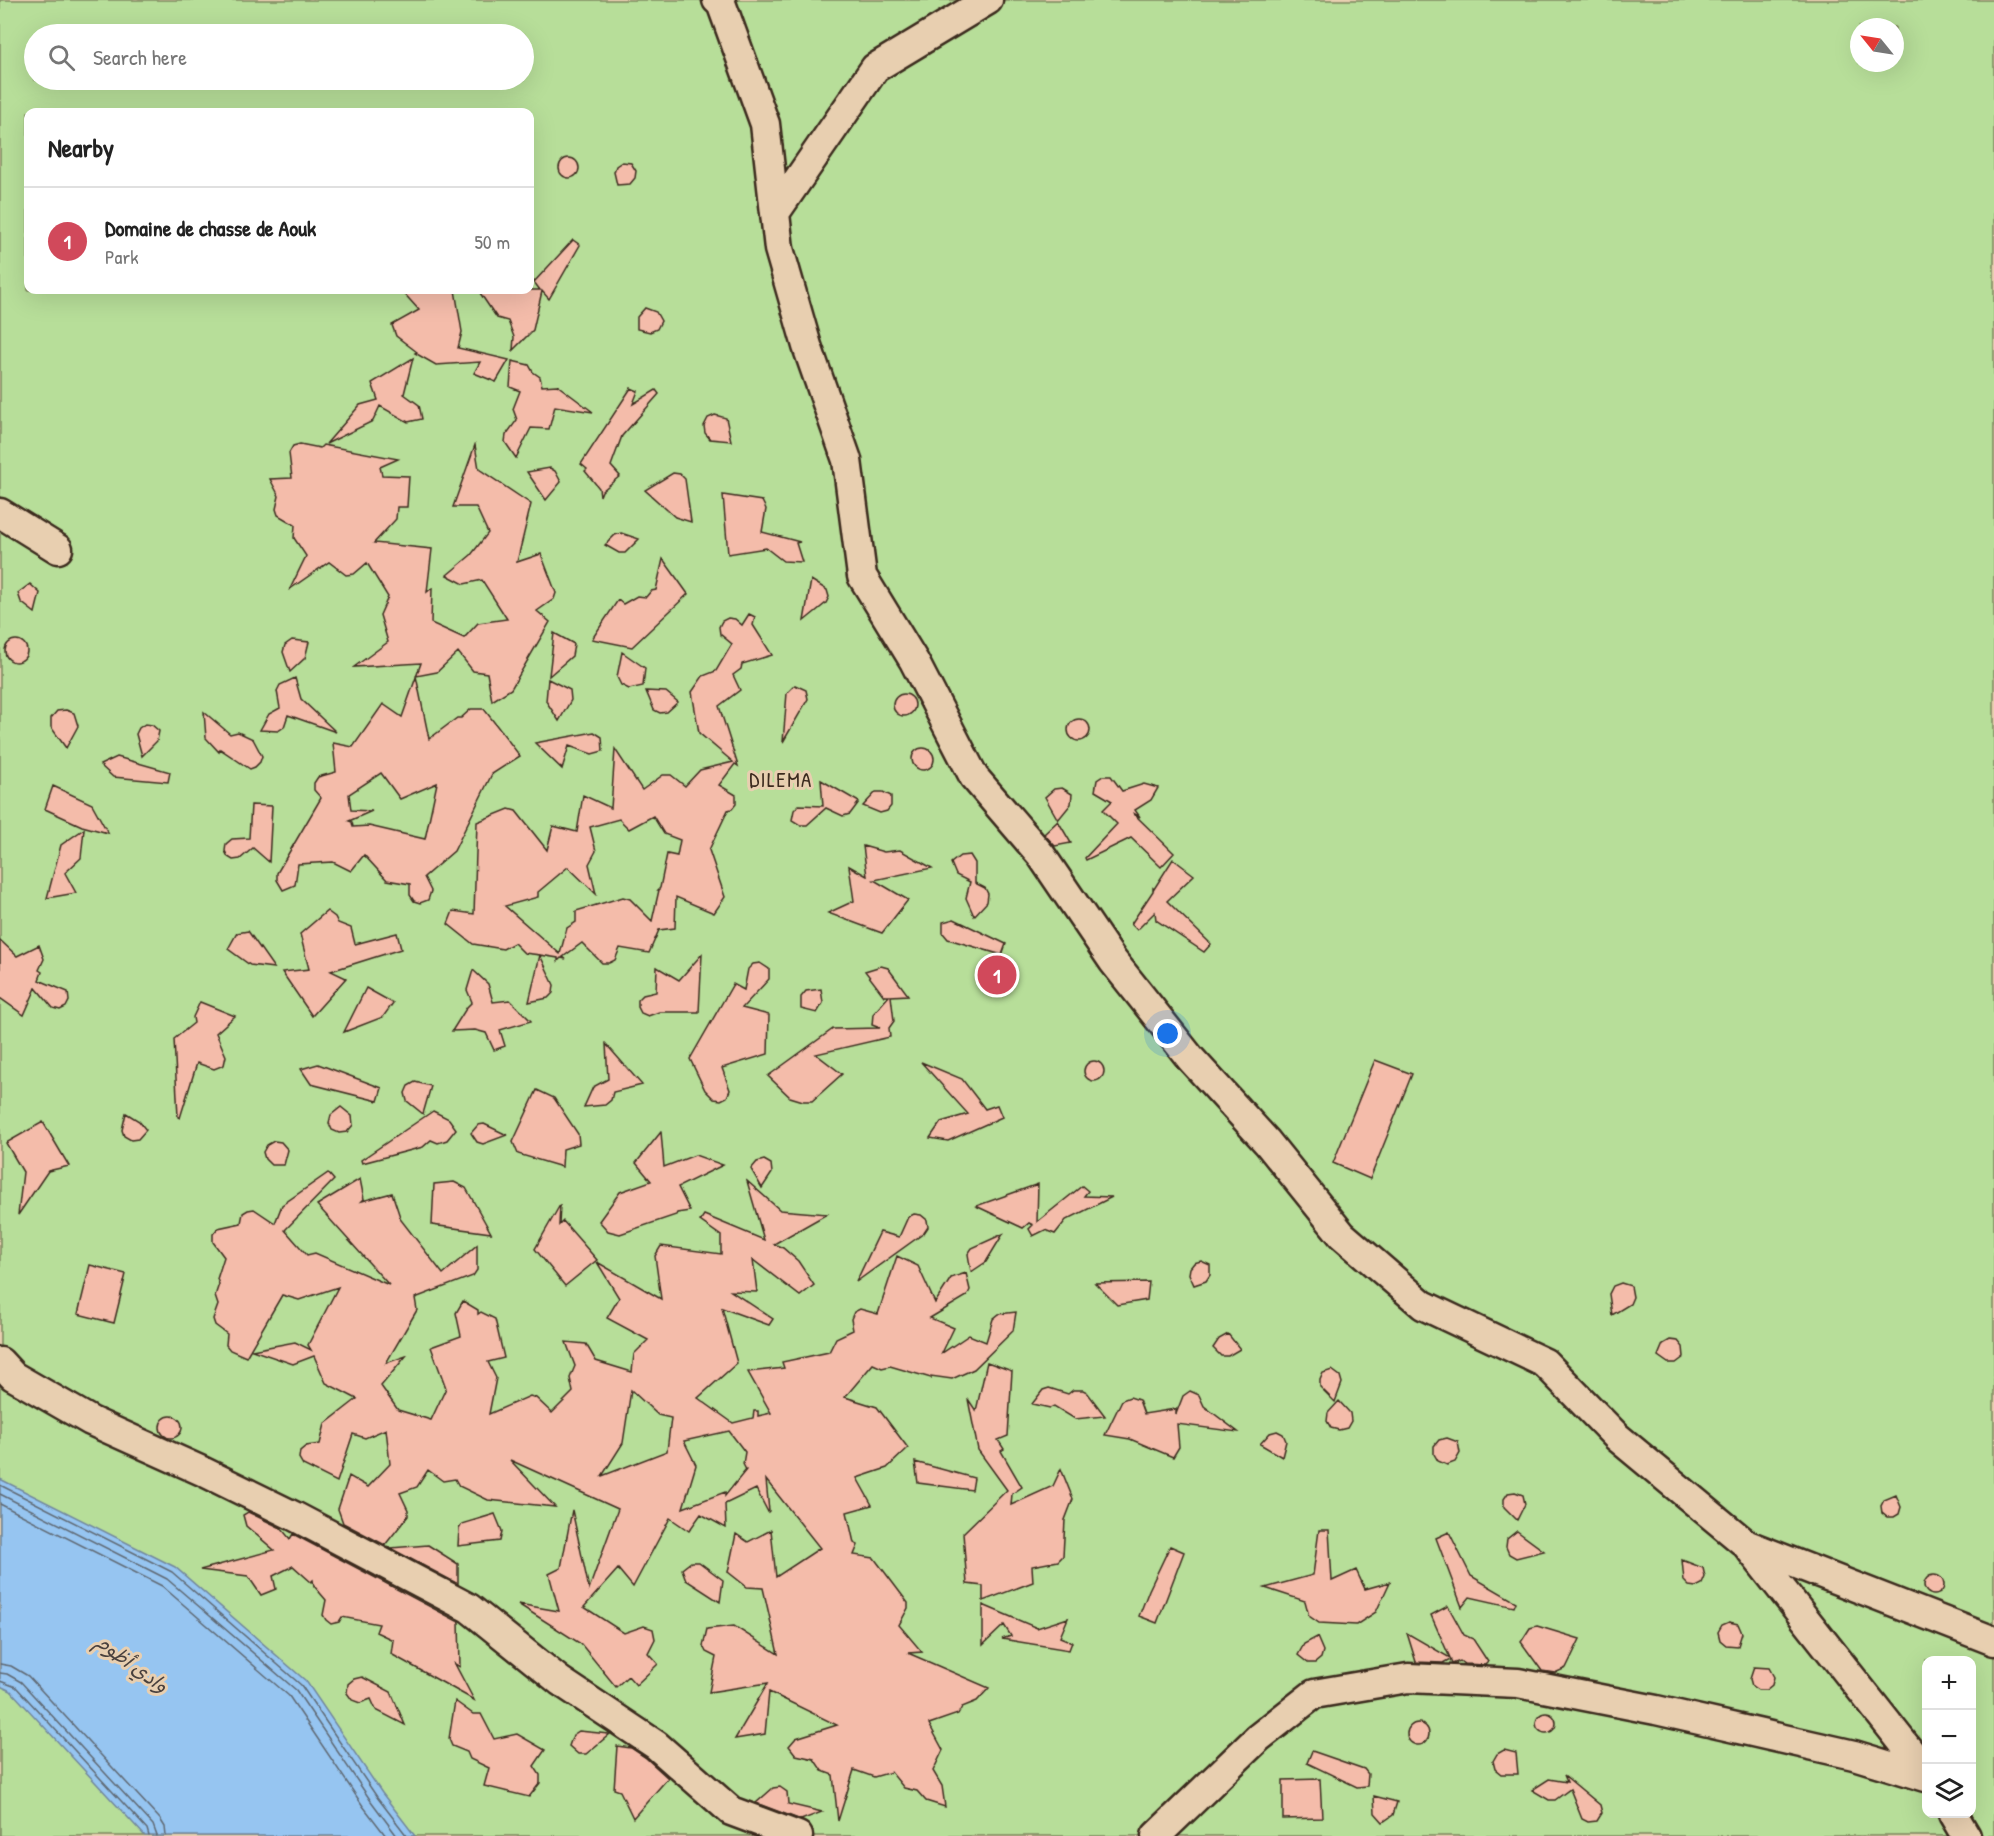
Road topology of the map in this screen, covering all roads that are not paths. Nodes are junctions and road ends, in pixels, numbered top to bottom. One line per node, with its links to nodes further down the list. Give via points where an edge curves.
1 (717, 0): 3 (street, via 765,124)
2 (988, 0): 3 (street, via 875,68)
3 (775, 213): 7 (street, via 779,249 807,346 847,460 862,576 914,661 974,777 1041,855 1113,961 1184,1050 1267,1142 1342,1235 1424,1305 1545,1363 1617,1437)
4 (0, 513): 5 (street)
5 (58, 549)
6 (0, 1362): 12 (street, via 13,1376 92,1421 284,1511 469,1608 560,1681 656,1745 731,1811)
7 (1746, 1544): 8 (street); 9 (street)
8 (1994, 1641)
9 (1922, 1768)
10 (1922, 1776): 13 (street, via 1854,1755 1518,1683 1408,1678 1314,1694 1258,1738)
11 (1955, 1818): 14 (street)
12 (798, 1836)
13 (1156, 1836)
14 (1966, 1836)

